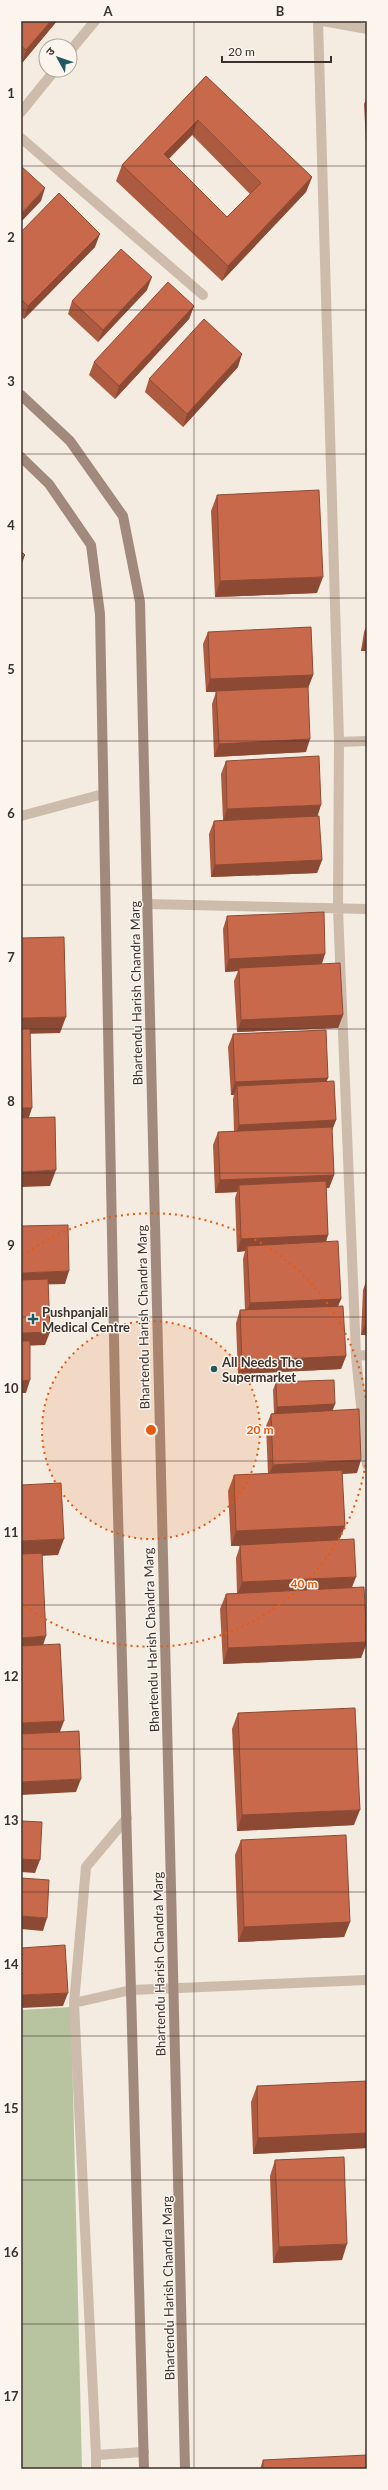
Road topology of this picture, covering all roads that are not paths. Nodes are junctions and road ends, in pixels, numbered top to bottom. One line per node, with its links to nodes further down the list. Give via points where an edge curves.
1 (95, 21): 5 (street)
2 (318, 21): 13 (street)
3 (324, 21): 4 (street)
4 (367, 29)
5 (78, 41)
6 (48, 78): 7 (street)
7 (23, 105)
8 (21, 138): 9 (street)
9 (203, 295)
10 (21, 395): 16 (main road, Bhartendu Harish Chandra Marg, via 70,441 123,516 140,602)
11 (21, 457): 14 (main road, via 48,484 91,546 100,614)
12 (367, 741): 13 (street)
13 (339, 742): 17 (street)
14 (103, 794): 15 (street); 22 (main road)
15 (21, 816)
16 (147, 904): 17 (street); 24 (main road, Bhartendu Harish Chandra Marg)
17 (338, 909): 18 (street); 20 (street)
18 (367, 909)
19 (367, 1355): 20 (street)
20 (356, 1356): 21 (street)
21 (367, 1465)
22 (127, 1818): 25 (main road); 26 (street, via 86,1867)
23 (367, 1980): 24 (street)
24 (173, 1986): 25 (street); 31 (main road, Bhartendu Harish Chandra Marg)
25 (131, 1990): 26 (street); 27 (main road)
26 (74, 2003): 28 (street)
27 (144, 2452): 28 (street); 30 (main road)
28 (96, 2455): 29 (street)
29 (96, 2469)
30 (144, 2469)
31 (185, 2469)

